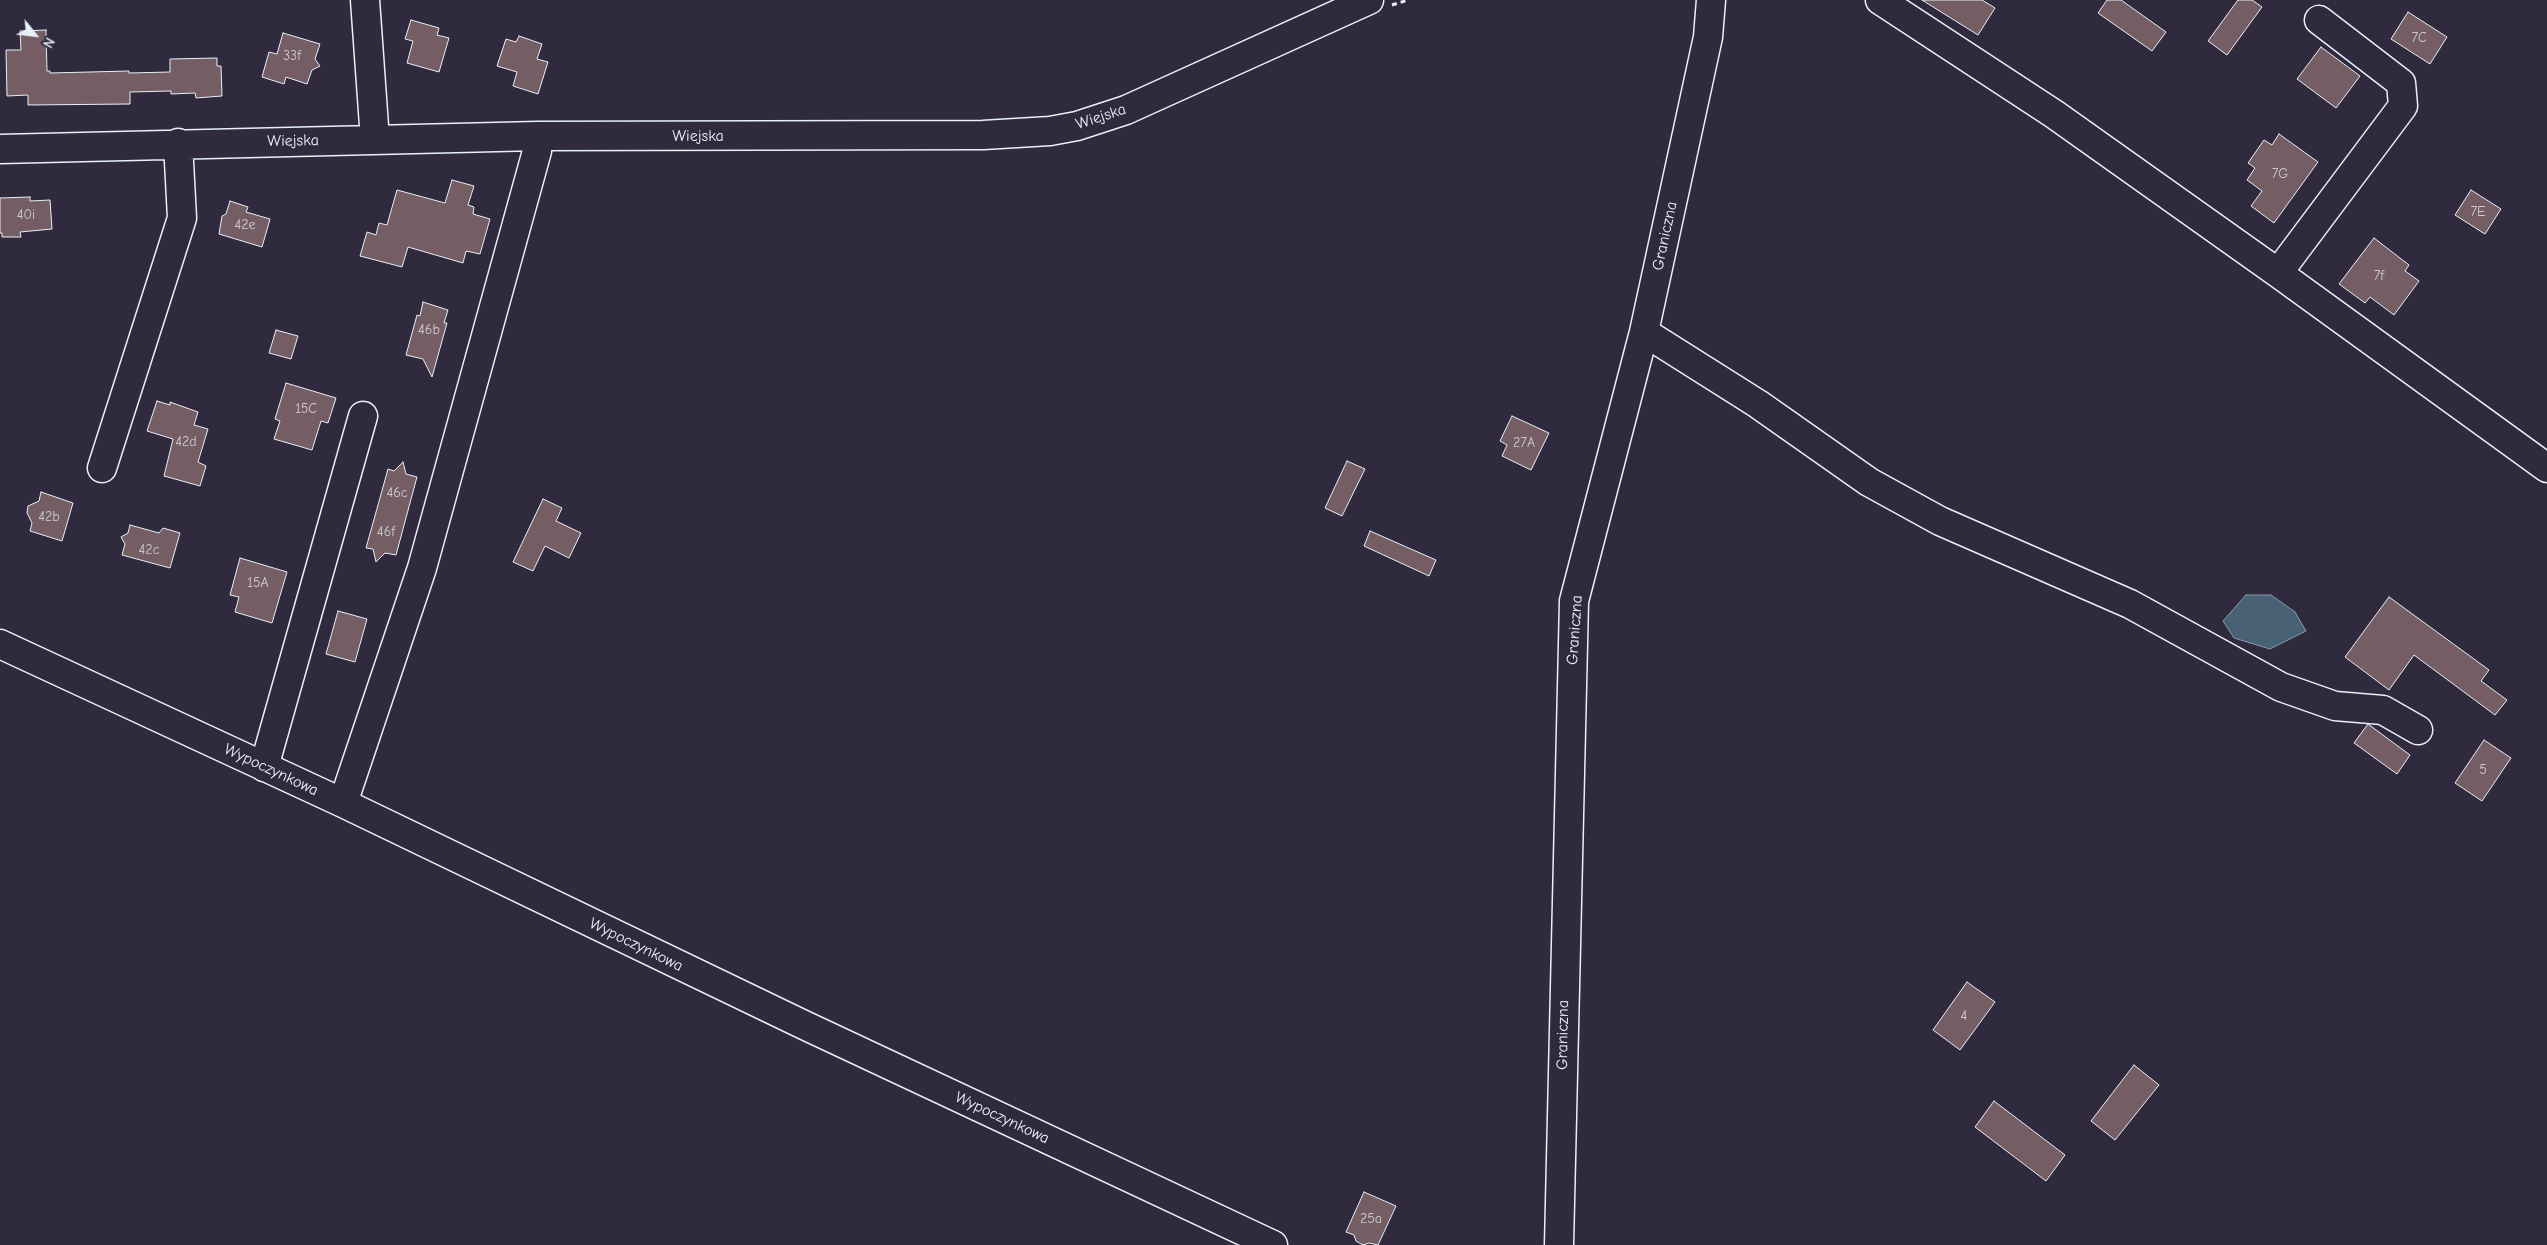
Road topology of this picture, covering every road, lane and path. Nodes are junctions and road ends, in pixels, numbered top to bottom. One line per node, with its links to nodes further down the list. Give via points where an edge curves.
1 (365, 0): 7 (street)
2 (1369, 0): 6 (street, Wiejska, via 1126,110 1050,131 984,136)
3 (1711, 0): 11 (street, Graniczna, via 1708,37)
4 (1880, 0): 10 (street, via 2054,114)
5 (2320, 20): 10 (street, via 2401,83 2403,106)
6 (538, 136): 7 (street, Wiejska); 18 (street, via 422,568)
7 (375, 140): 8 (street, Wiejska)
8 (178, 143): 9 (street, Wiejska); 13 (street, via 182,218)
9 (0, 149)
10 (2278, 273): 14 (street)
11 (1644, 332): 16 (street, via 1758,404 1869,482 1940,521 2130,604 2281,687 2335,706 2383,710); 20 (street, Graniczna, via 1574,601)
12 (363, 416): 17 (street)
13 (102, 468)
14 (2547, 468)
15 (0, 644): 17 (street, Wypoczynkowa)
16 (2418, 730)
17 (264, 767): 18 (street, Wypoczynkowa)
18 (343, 803): 19 (street, Wypoczynkowa, via 804,1025)
19 (1273, 1245)
20 (1559, 1245)

